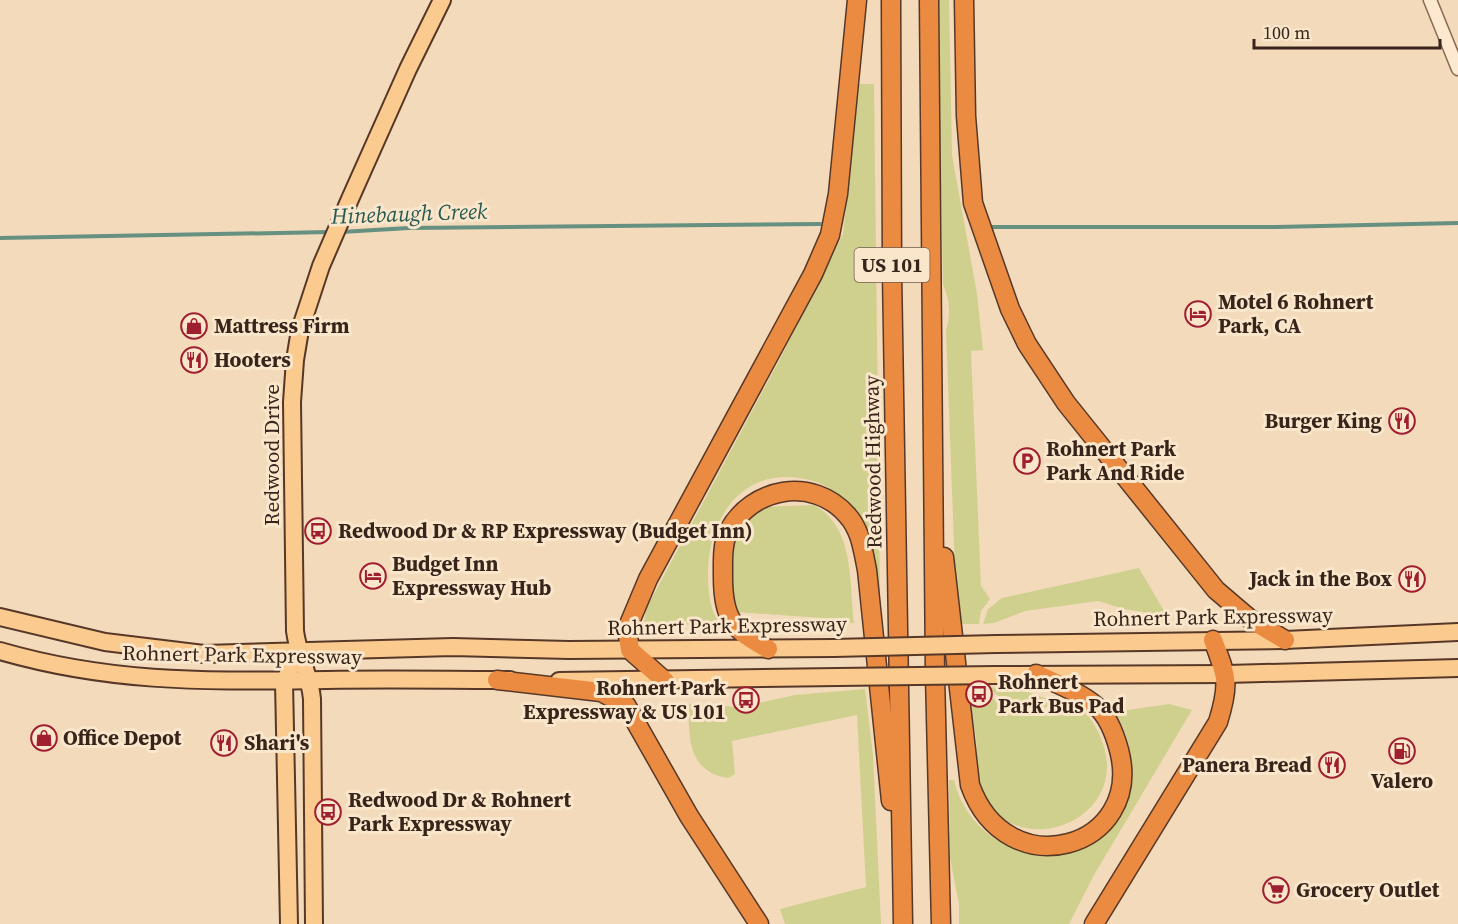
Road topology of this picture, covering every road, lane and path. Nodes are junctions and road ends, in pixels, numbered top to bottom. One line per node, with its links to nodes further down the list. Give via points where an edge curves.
1 (442, 0): 16 (main road, Redwood Drive, via 328,250 310,296 295,360 292,500)
2 (857, 0): 14 (highway, via 838,194 830,235 813,274 648,579 627,629)
3 (891, 0): 24 (highway, Redwood Highway / US 101)
4 (929, 0): 8 (highway, US 101)
5 (964, 0): 12 (highway, via 966,116 973,203 1010,309 1027,344 1066,403 1216,590 1250,619)
6 (1430, 0): 7 (street)
7 (1458, 69)
8 (933, 445): 18 (highway, via 970,785 977,805 1003,834 1032,844 1065,845 1084,837 1112,812 1123,774 1121,758 1112,729 1098,708 1078,692); 29 (highway, US 101)
9 (0, 617): 16 (main road, Rohnert Park Expressway, via 105,642 155,649 204,654)
10 (1458, 632): 12 (main road, Rohnert Park Expressway)
11 (1213, 639): 12 (main road, Rohnert Park Expressway); 13 (main road, Rohnert Park Expressway, bridge); 19 (highway)
12 (1285, 640)
13 (768, 649): 14 (main road, Rohnert Park Expressway); 24 (highway, via 732,622 728,611 723,589 727,534 751,503 770,494 790,491 823,496 847,514 861,542)
14 (630, 650): 16 (main road, Rohnert Park Expressway, via 453,647); 22 (highway)
15 (0, 651): 23 (main road, Rohnert Park Expressway, via 48,665 102,674 166,680)
16 (297, 652): 20 (main road, Redwood Drive); 23 (main road, Redwood Drive)
17 (1458, 668): 19 (main road, Rohnert Park Expressway)
18 (1036, 674): 19 (main road, Rohnert Park Expressway); 22 (main road, Rohnert Park Expressway, bridge)
19 (1227, 674): 30 (highway, via 1227,694 1218,722)
20 (310, 680): 21 (main road, Rohnert Park Expressway); 23 (main road, Rohnert Park Expressway); 26 (main road, Redwood Drive)
21 (497, 680): 22 (main road, Rohnert Park Expressway); 27 (highway, via 601,692 626,705)
22 (665, 681)
23 (284, 682): 25 (main road, Redwood Drive)
24 (903, 905): 28 (highway, Redwood Highway / US 101)
25 (289, 924)
26 (314, 924)
27 (759, 924)
28 (903, 924)
29 (941, 924)
30 (1094, 924)

